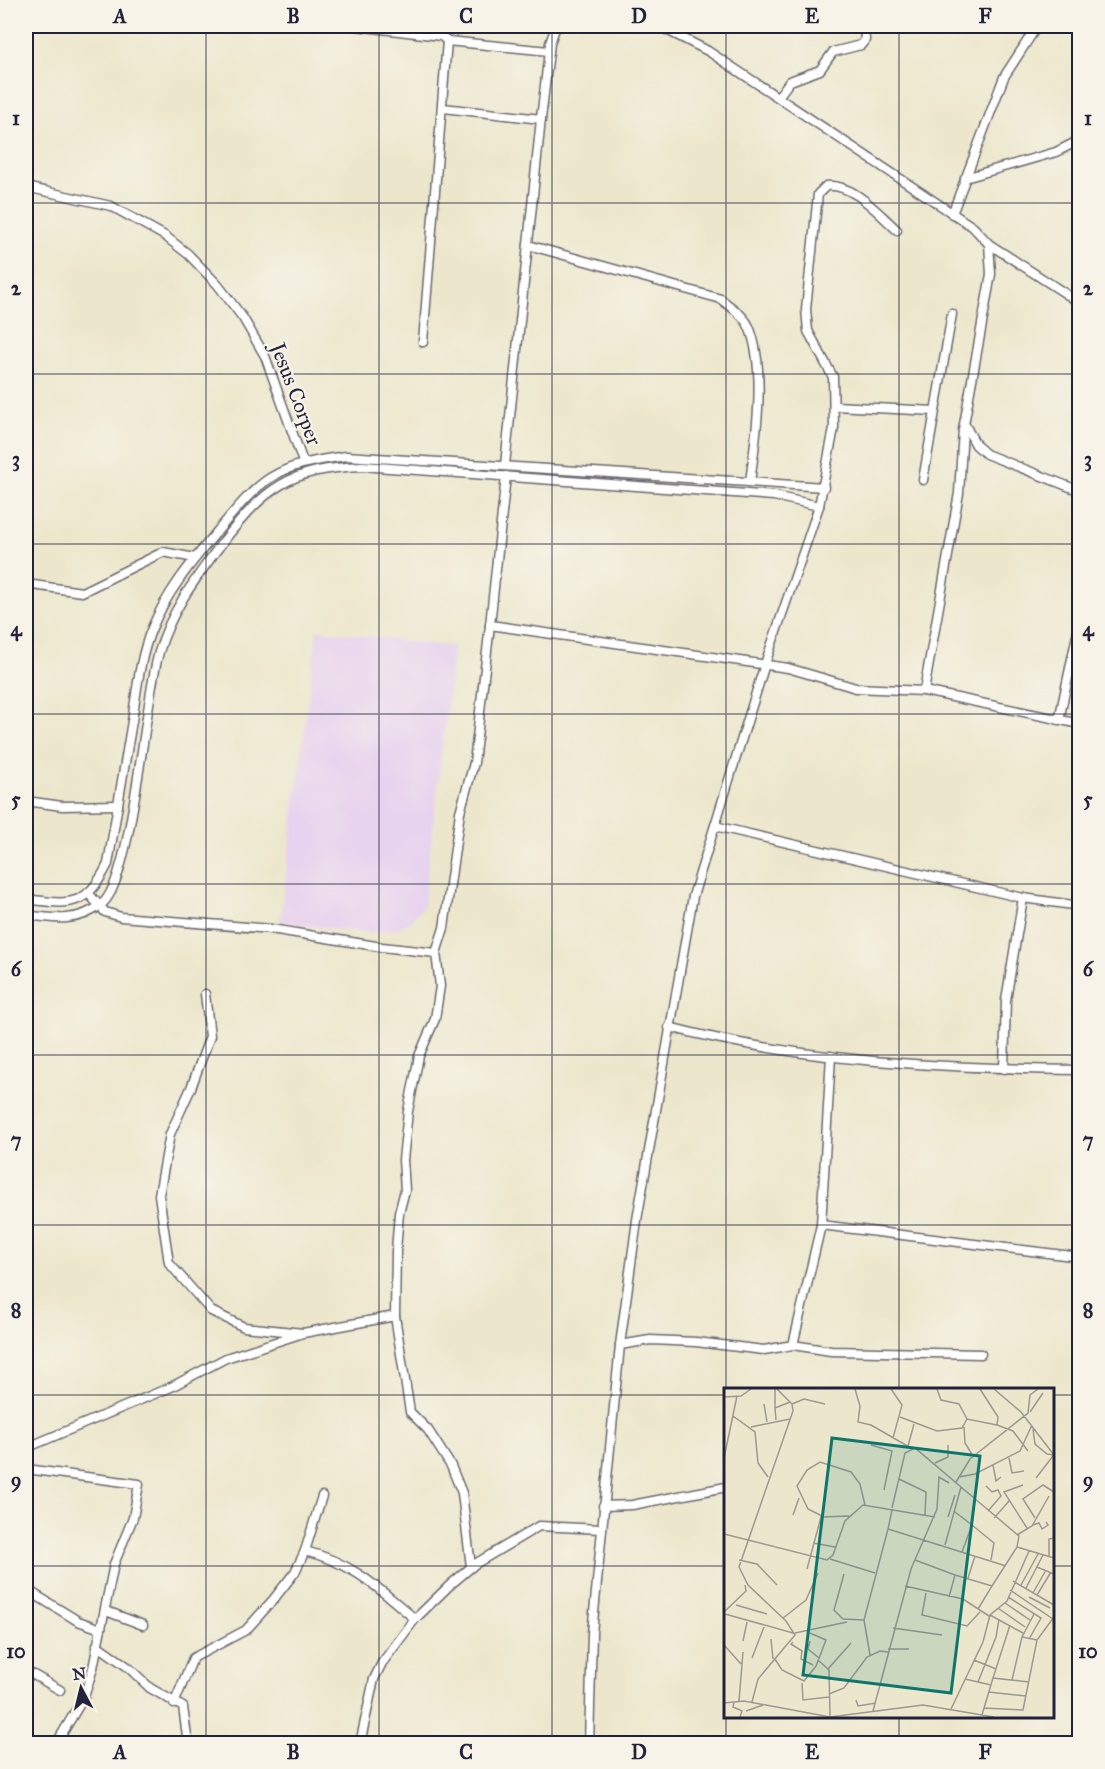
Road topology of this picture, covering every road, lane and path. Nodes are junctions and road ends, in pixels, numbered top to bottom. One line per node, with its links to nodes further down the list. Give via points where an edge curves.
1 (356, 26): 6 (street, via 441,36)
2 (556, 26): 7 (street)
3 (659, 26): 8 (street, via 708,51)
4 (864, 26): 8 (street, via 865,40 861,45 833,52 820,70 790,81)
5 (1037, 26): 12 (street, via 1004,77)
6 (447, 41): 7 (street); 9 (street)
7 (549, 51): 10 (street)
8 (778, 97): 14 (street)
9 (443, 108): 10 (street); 20 (street)
10 (541, 119): 17 (street)
11 (1080, 140): 12 (street, via 1056,152)
12 (965, 178): 14 (street)
13 (26, 187): 25 (street, Jesus Corper, via 111,206 165,236 188,254 243,318 265,356)
14 (952, 214): 16 (street)
15 (897, 230): 21 (street, via 860,197 835,185 826,186 818,194 806,309 808,331 833,377)
16 (990, 244): 18 (street); 23 (street, via 991,274)
17 (528, 245): 26 (street); 31 (street, via 720,300 741,315 751,334 759,391)
18 (1080, 303)
19 (952, 314): 22 (street)
20 (423, 342)
21 (836, 406): 22 (street); 32 (street)
22 (935, 411): 30 (street)
23 (964, 424): 34 (street, via 986,454); 41 (street, via 959,493)
24 (415, 459): 25 (street, via 346,456); 26 (street); 27 (street)
25 (303, 462): 36 (street, via 264,480)
26 (505, 465): 29 (street)
27 (415, 470): 28 (street); 50 (street, via 342,467 290,479 253,504 199,575 180,602 158,653 120,870 116,886)
28 (506, 476): 33 (street); 39 (street)
29 (663, 476): 31 (street); 33 (street)
30 (923, 480)
31 (750, 482): 32 (street)
32 (824, 487): 35 (street)
33 (663, 488): 35 (street, via 774,495)
34 (1080, 491)
35 (819, 506): 40 (street)
36 (195, 558): 37 (street, via 163,552 82,592); 45 (street, via 164,602 151,629)
37 (26, 584)
38 (1080, 621): 42 (street)
39 (490, 625): 40 (street); 53 (street, via 474,763 460,812 444,928)
40 (765, 664): 41 (street, via 856,688); 46 (street)
41 (924, 691): 42 (street)
42 (1059, 720): 43 (street)
43 (1080, 724)
44 (26, 801): 45 (street, via 62,806)
45 (118, 805): 47 (street, via 108,864)
46 (715, 826): 48 (street); 55 (street, via 693,896)
47 (89, 894): 49 (street, via 68,903); 50 (street)
48 (1023, 898): 51 (street); 57 (street, via 1006,1000)
49 (26, 899)
50 (99, 906): 52 (street, via 75,918); 53 (street, via 121,917 271,929)
51 (1080, 906)
52 (26, 915)
53 (436, 953): 61 (street, via 440,986 435,1019 419,1056 408,1111)
54 (205, 994): 62 (street, via 210,1036 170,1134 159,1195 169,1263 211,1311 244,1327)
55 (669, 1027): 56 (street); 63 (street)
56 (831, 1056): 57 (street, via 950,1068); 59 (street)
57 (1004, 1069): 58 (street)
58 (1080, 1070)
59 (821, 1225): 60 (street); 64 (street)
60 (1080, 1257)
61 (394, 1316): 62 (street); 73 (street, via 410,1412 428,1430 451,1466 462,1493)
62 (303, 1333): 66 (street, via 226,1358 171,1387)
63 (620, 1345): 64 (street, via 650,1340 764,1350); 70 (street)
64 (793, 1345): 65 (street, via 831,1351)
65 (981, 1354)
66 (26, 1448)
67 (26, 1469): 75 (street, via 139,1484 133,1518 114,1564)
68 (724, 1487): 70 (street, via 632,1505)
69 (322, 1496): 72 (street)
70 (603, 1506): 71 (street)
71 (600, 1529): 73 (street, via 539,1526); 86 (street)
72 (305, 1551): 76 (street, via 332,1558 364,1577); 82 (street, via 295,1572 246,1630 193,1658)
73 (471, 1567): 76 (street)
74 (26, 1589): 78 (street, via 78,1621)
75 (106, 1611): 77 (street); 78 (street)
76 (416, 1619): 85 (street, via 374,1679)
77 (142, 1624)
78 (101, 1629): 79 (street)
79 (97, 1645): 82 (street); 83 (street, via 84,1697)
80 (26, 1677): 81 (street, via 32,1674)
81 (60, 1690)
82 (174, 1704): 84 (street, via 186,1712)
83 (57, 1743)
84 (188, 1743)
85 (360, 1743)
86 (589, 1743)

